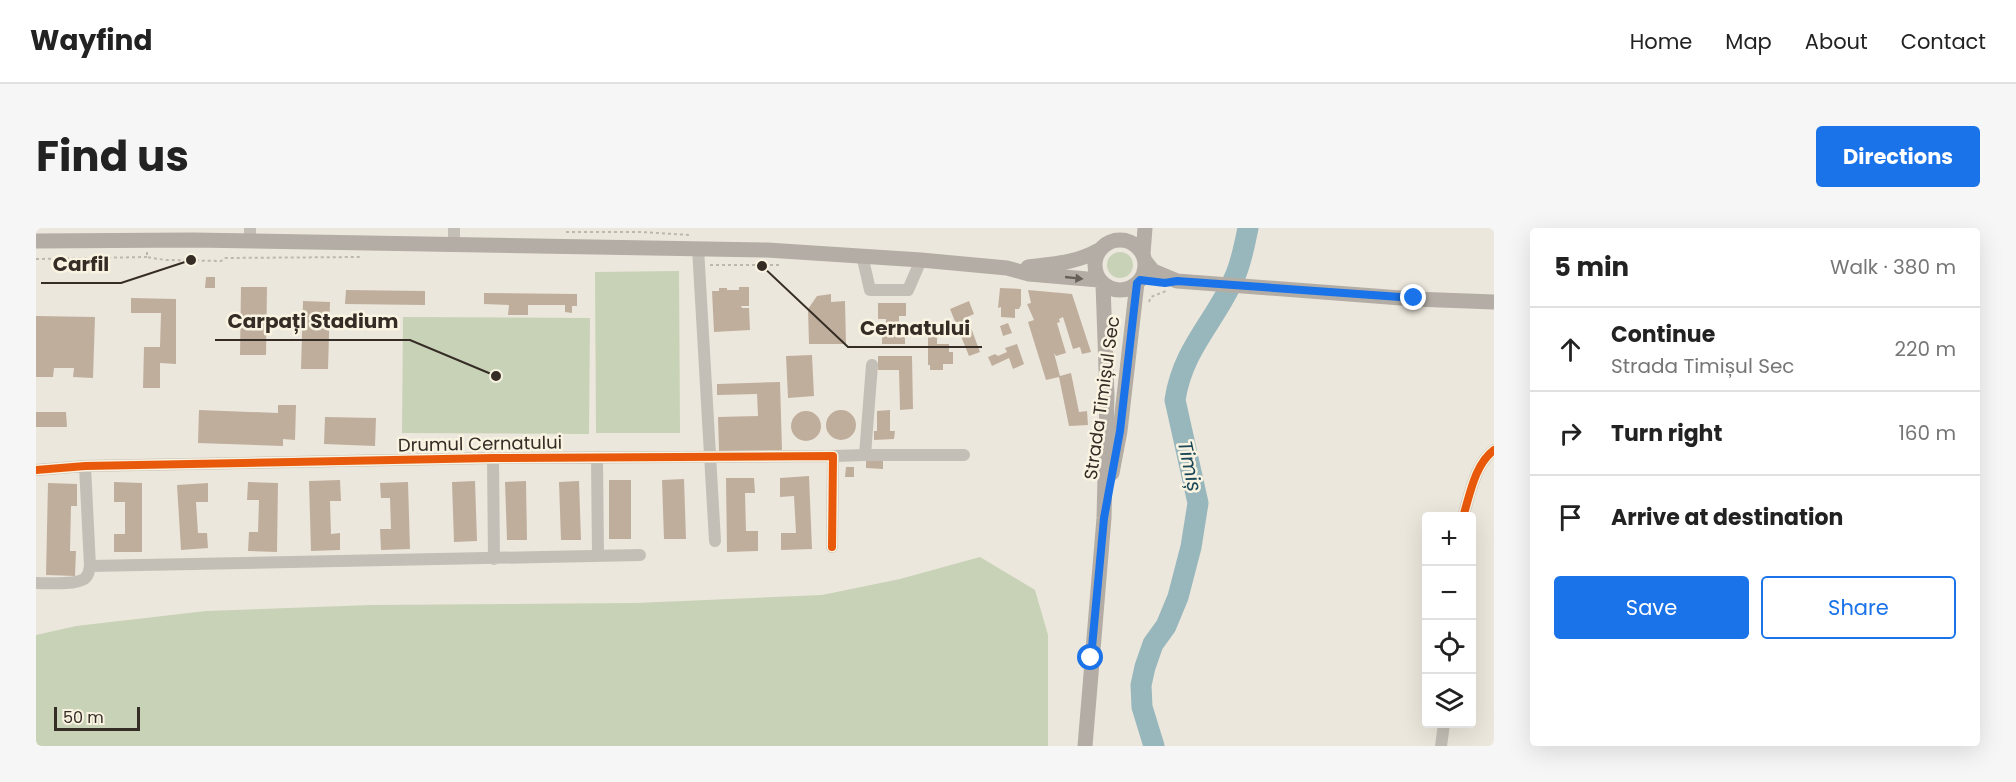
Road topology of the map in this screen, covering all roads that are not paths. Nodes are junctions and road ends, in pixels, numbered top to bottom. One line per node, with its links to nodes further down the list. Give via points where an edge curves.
1 (454, 228): 6 (street)
2 (1118, 228): 7 (main road)
3 (1145, 228): 10 (main road)
4 (250, 235): 5 (main road); 6 (main road)
5 (36, 241)
6 (454, 245): 8 (main road)
7 (1105, 246): 10 (main road, via 1125,240 1138,248); 12 (main road, via 1084,259); 14 (main road, via 1095,265)
8 (699, 248): 9 (main road); 22 (street)
9 (862, 255): 11 (main road); 11 (street, via 870,290 908,290)
10 (1144, 258): 13 (main road); 15 (main road, via 1154,272)
11 (921, 260): 12 (main road)
12 (1007, 268): 14 (main road, one-way to 14)
13 (1139, 281): 14 (main road, via 1128,289 1117,290); 15 (main road); 28 (main road, Strada Timișul Sec, via 1120,431)
14 (1101, 282): 28 (main road, Strada Timișul Sec, via 1107,367)
15 (1179, 282): 16 (main road)
16 (1494, 302)
17 (872, 365): 19 (street)
18 (1494, 450): 27 (street, via 1482,462)
19 (865, 455): 20 (street, Drumul Cernatului); 21 (street, Drumul Cernatului)
20 (964, 455)
21 (833, 456): 22 (street, Drumul Cernatului); 30 (street)
22 (711, 457): 23 (street, Drumul Cernatului); 29 (street)
23 (597, 458): 24 (street, Drumul Cernatului); 32 (street)
24 (493, 459): 25 (street, Drumul Cernatului); 33 (street)
25 (85, 466): 26 (street, Drumul Cernatului); 34 (street)
26 (36, 470)
27 (1464, 512)
28 (1104, 518): 37 (main road, Strada Timișul Sec)
29 (715, 542)
30 (832, 547)
31 (640, 555): 32 (street)
32 (598, 556): 33 (street)
33 (494, 559): 34 (street)
34 (90, 566): 35 (street, via 84,579)
35 (36, 583)
36 (1443, 728): 38 (street)
37 (1084, 746)
38 (1441, 746)

